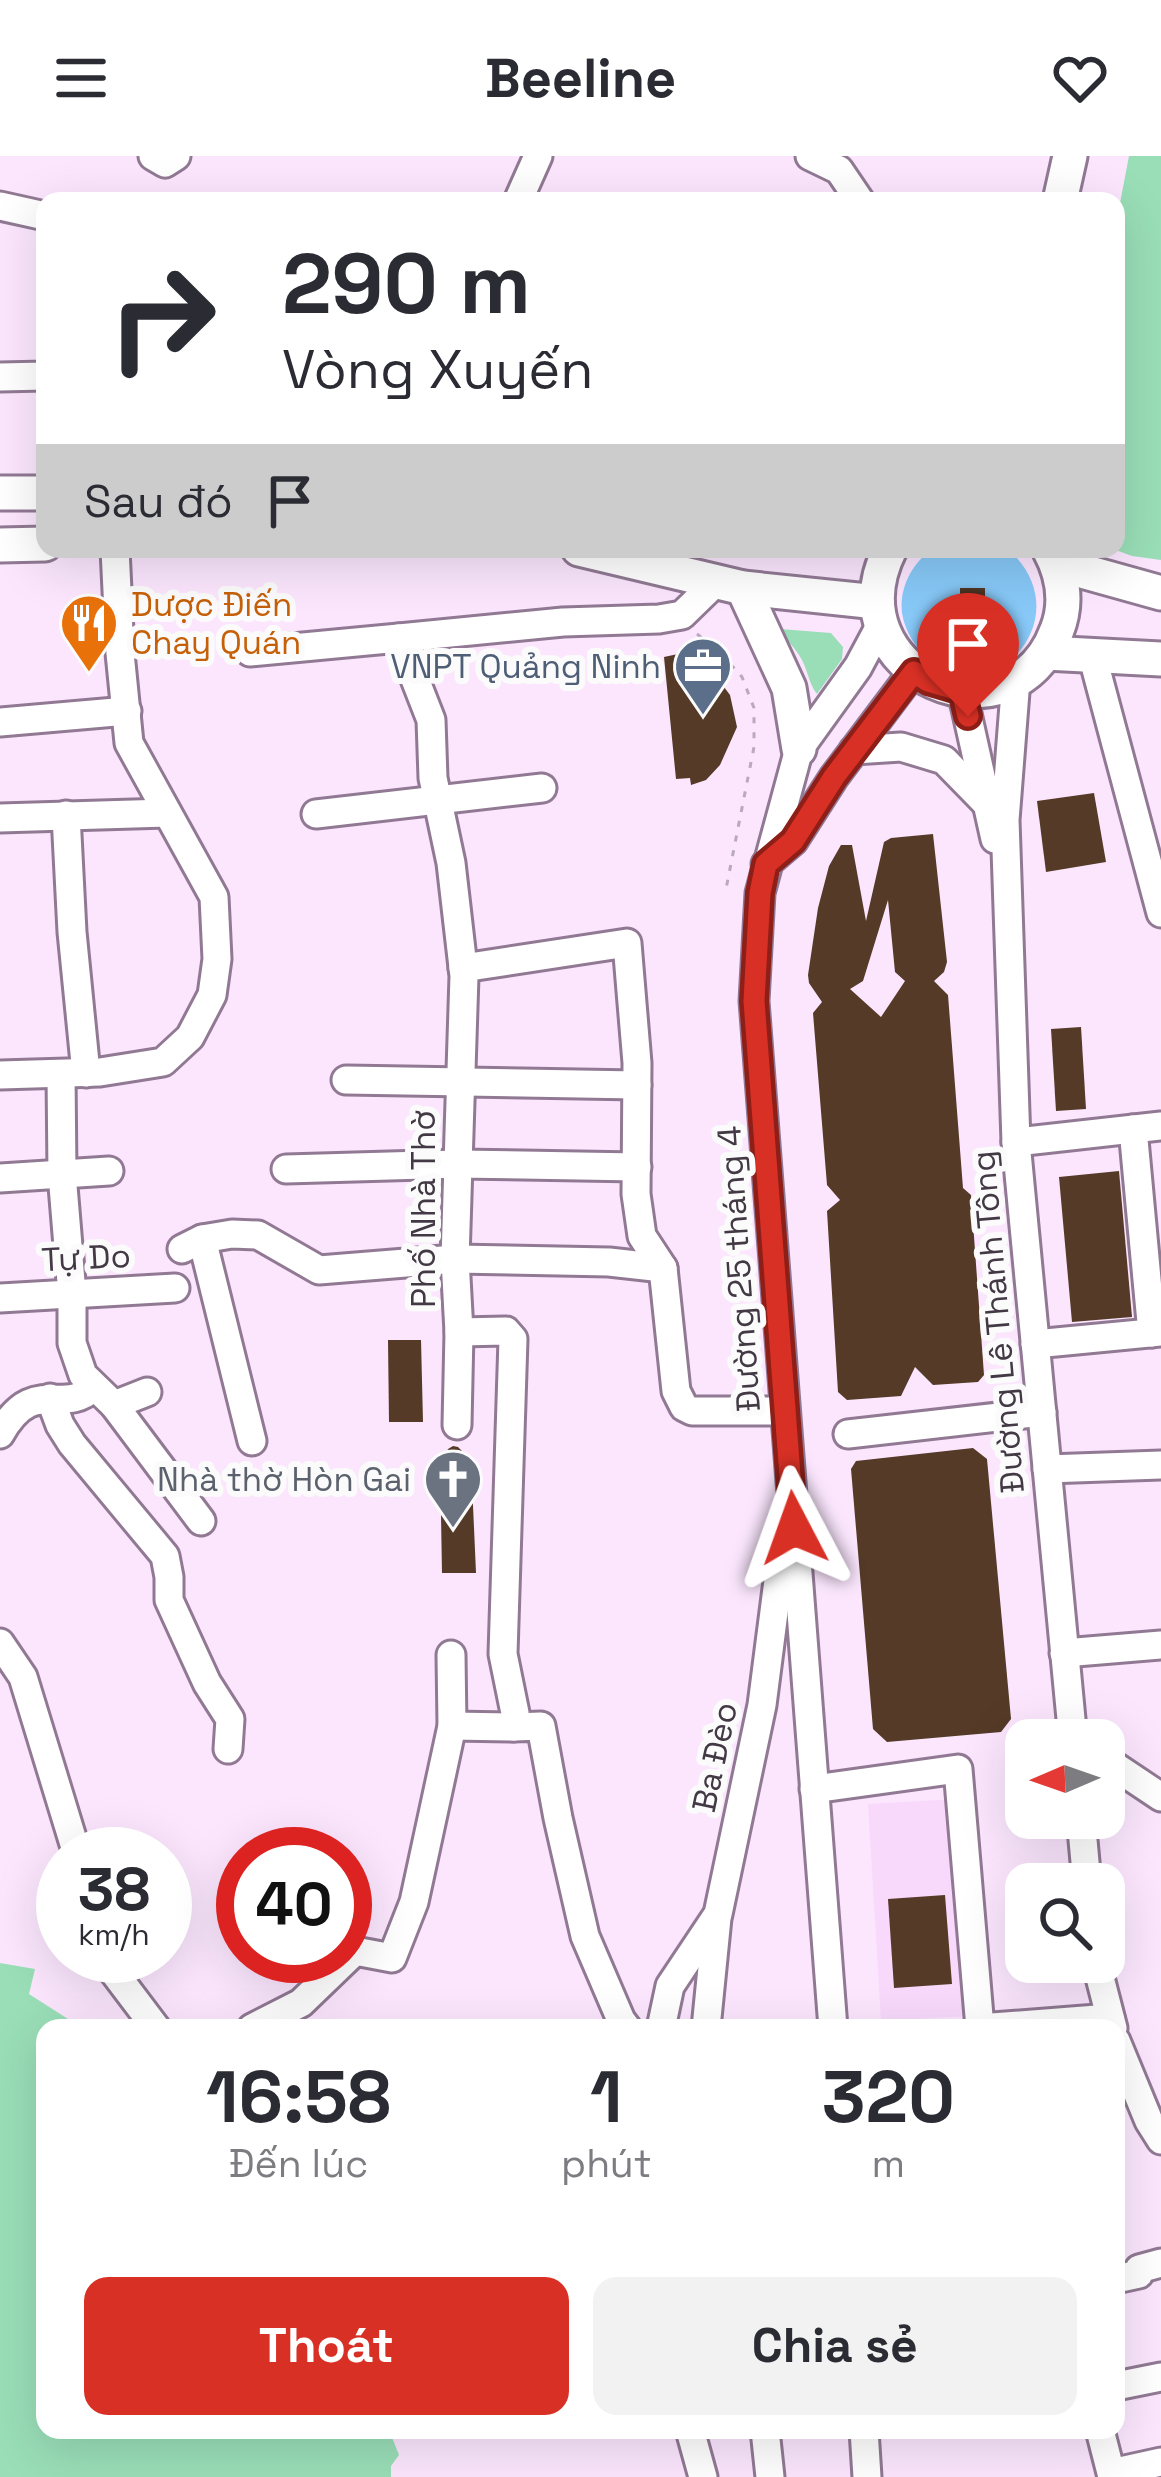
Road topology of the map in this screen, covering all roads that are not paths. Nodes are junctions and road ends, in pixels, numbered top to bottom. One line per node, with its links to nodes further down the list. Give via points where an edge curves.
1 (153, 156): 2 (street, via 165,163)
2 (176, 156)
3 (538, 156): 6 (street)
4 (810, 156): 7 (street, via 839,170)
5 (1070, 156): 8 (main road)
6 (522, 192)
7 (854, 192)
8 (1062, 192)
9 (0, 206): 10 (street)
10 (36, 214)
11 (36, 376): 12 (street)
12 (0, 377)
13 (0, 493): 14 (main road)
14 (36, 493)
15 (36, 544): 16 (main road)
16 (0, 545)
17 (116, 558): 33 (street)
18 (617, 558): 22 (main road)
19 (886, 558): 24 (main road)
20 (1053, 558): 27 (main road, via 1063,607)
21 (1056, 558): 23 (main road)
22 (730, 585): 24 (main road); 25 (street, via 682,615); 35 (main road, via 789,688)
23 (1161, 593)
24 (879, 613): 30 (main road, via 888,642); 35 (street, Đường 25 tháng 4, via 858,667)
25 (399, 638): 26 (street); 38 (street, Phố Nhà Thờ, via 431,719)
26 (250, 652)
27 (1046, 653): 28 (main road); 31 (main road)
28 (1093, 658): 29 (main road); 46 (street)
29 (1161, 659)
30 (914, 672): 32 (main road); 36 (street)
31 (1016, 679): 32 (main road); 45 (street, Đường Lê Thánh Tông, via 1005,820)
32 (962, 691): 39 (street, Đường Lê Thánh Tông)
33 (127, 711): 34 (street); 40 (street, via 129,742)
34 (0, 722)
35 (799, 749): 44 (street, Đường 25 tháng 4)
36 (854, 750): 39 (street, via 901,747 944,760); 44 (street, via 793,841)
37 (542, 788): 38 (street)
38 (438, 800): 42 (street); 47 (street, Phố Nhà Thờ)
39 (987, 804): 45 (street, Đường Lê Thánh Tông)
40 (167, 813): 41 (street); 48 (street, via 214,897 212,994 190,1037 163,1062)
41 (66, 814): 43 (street); 48 (street)
42 (316, 814)
43 (0, 818)
44 (766, 864): 72 (street, Đường 25 tháng 4, via 754,1001)
45 (1009, 896): 54 (street, Đường Lê Thánh Tông)
46 (1161, 913)
47 (463, 968): 51 (street, Phố Nhà Thờ); 52 (street, via 627,943)
48 (73, 1073): 49 (street); 59 (street)
49 (0, 1075)
50 (346, 1080): 51 (street)
51 (460, 1082): 52 (street); 55 (street, Phố Nhà Thờ)
52 (637, 1085): 56 (street)
53 (1147, 1127): 54 (street); 67 (street)
54 (1016, 1142): 68 (street, Đường Lê Thánh Tông)
55 (458, 1164): 56 (street); 57 (street); 61 (street, Phố Nhà Thờ)
56 (637, 1168): 62 (street, via 642,1236)
57 (286, 1169)
58 (109, 1172): 59 (street)
59 (62, 1174): 60 (street); 64 (street)
60 (0, 1178)
61 (455, 1259): 62 (street); 66 (street, Phố Nhà Thờ); 77 (street, via 319,1270 258,1235 192,1244)
62 (663, 1268): 72 (street, via 684,1407)
63 (175, 1288): 64 (street, Tự Do)
64 (72, 1294): 65 (street, Tự Do); 70 (street, via 72,1343 83,1375)
65 (0, 1298)
66 (459, 1332): 74 (street); 88 (street, Phố Nhà Thờ, via 506,1331 513,1339 503,1654)
67 (1157, 1332): 68 (street)
68 (1035, 1344): 73 (street, Đường Lê Thánh Tông)
69 (147, 1392): 70 (street)
70 (104, 1396): 71 (street); 81 (street)
71 (50, 1398): 75 (street, via 13,1412); 89 (street, via 72,1444 165,1556 169,1600 230,1719)
72 (785, 1411): 80 (street, Đường 25 tháng 4)
73 (1042, 1412): 76 (street); 79 (street, Đường Lê Thánh Tông)
74 (458, 1425)
75 (0, 1434)
76 (848, 1434)
77 (252, 1441)
78 (1161, 1465): 79 (street)
79 (1047, 1469): 84 (street, Đường Lê Thánh Tông)
80 (791, 1484): 91 (street, Đường 25 tháng 4); 94 (street, Ba Đèo, via 762,1705)
81 (201, 1521)
82 (0, 1643): 93 (street, via 22,1677)
83 (1161, 1645): 84 (street)
84 (1064, 1653): 86 (street, Đường Lê Thánh Tông)
85 (451, 1654): 87 (street)
86 (1072, 1719)
87 (452, 1726): 88 (street); 98 (street, via 414,1902 392,1958 355,1951 301,2003)
88 (514, 1727): 99 (street, via 541,1726 585,1936)
89 (228, 1749)
90 (1125, 1773): 92 (street)
91 (814, 1789): 102 (street, Đường 25 tháng 4); 103 (street, via 958,1769)
92 (1161, 1798)
93 (69, 1827)
94 (718, 1914): 100 (street, Ba Đèo, via 670,1986); 101 (street)
95 (122, 1983): 97 (street)
96 (1101, 1983): 104 (street)
97 (149, 2019)
98 (270, 2019)
99 (621, 2019)
100 (663, 2019)
101 (707, 2019)
102 (832, 2019)
103 (979, 2019)
104 (1110, 2019)
105 (1125, 2060): 106 (street)
106 (1161, 2140)
107 (1161, 2264): 108 (street)
108 (1125, 2277)
109 (1161, 2377): 110 (street)
110 (1125, 2384)
111 (692, 2439): 116 (street)
112 (767, 2439): 117 (street)
113 (865, 2439): 118 (street)
114 (1102, 2439): 115 (street, via 1111,2473)
115 (1161, 2462)
116 (703, 2477)
117 (770, 2477)
118 (867, 2477)

